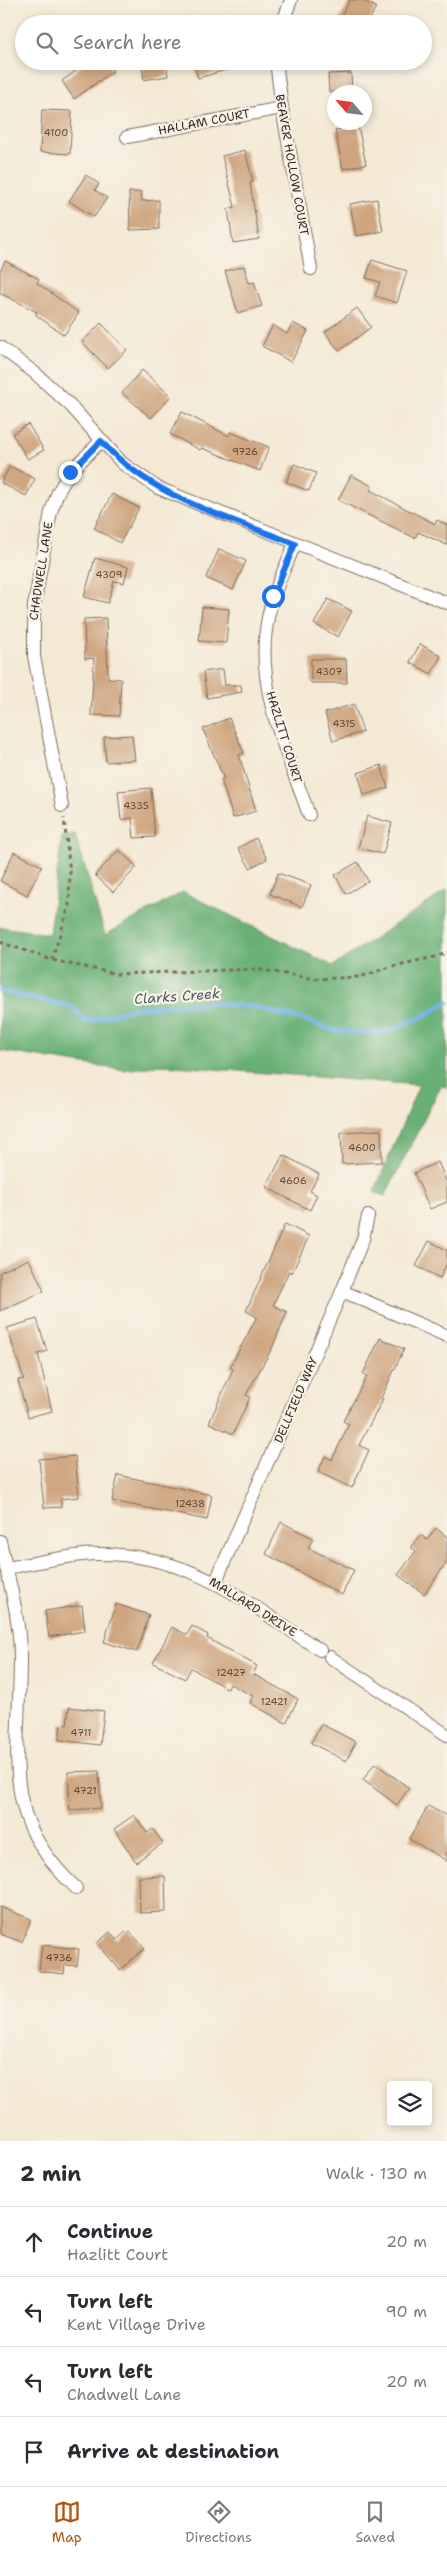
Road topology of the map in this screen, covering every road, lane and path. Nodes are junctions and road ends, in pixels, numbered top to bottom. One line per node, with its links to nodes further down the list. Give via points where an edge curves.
1 (291, 0): 2 (street)
2 (285, 15)
3 (277, 70): 4 (street, BEAVER HOLLOW COURT)
4 (282, 108): 5 (street, HALLAM COURT); 6 (street, BEAVER HOLLOW COURT)
5 (127, 137)
6 (311, 269)
7 (0, 347): 8 (street, via 70,405)
8 (101, 441): 9 (street, via 122,463 158,488); 11 (street, CHADWELL LANE, via 70,472 58,492 51,512 34,606 34,656)
9 (295, 544): 10 (street); 12 (street, HAZLITT COURT, via 273,596 265,653 274,714)
10 (447, 603)
11 (62, 806): 15 (path, via 70,873 68,906)
12 (309, 815)
13 (0, 942): 15 (path)
14 (447, 952): 15 (path, via 360,977 315,979 257,970 117,974)
15 (52, 960)
16 (368, 1216): 17 (street, DELLFIELD WAY, via 363,1239)
17 (342, 1291): 18 (street); 21 (street, DELLFIELD WAY)
18 (447, 1336)
19 (0, 1542): 20 (street)
20 (6, 1568): 21 (street, MALLARD DRIVE, via 83,1555 128,1556 168,1563); 23 (street, via 18,1623 20,1659 19,1704 8,1770 11,1807 31,1849)
21 (216, 1582): 22 (street, MALLARD DRIVE)
22 (447, 1735)
23 (76, 1888)

